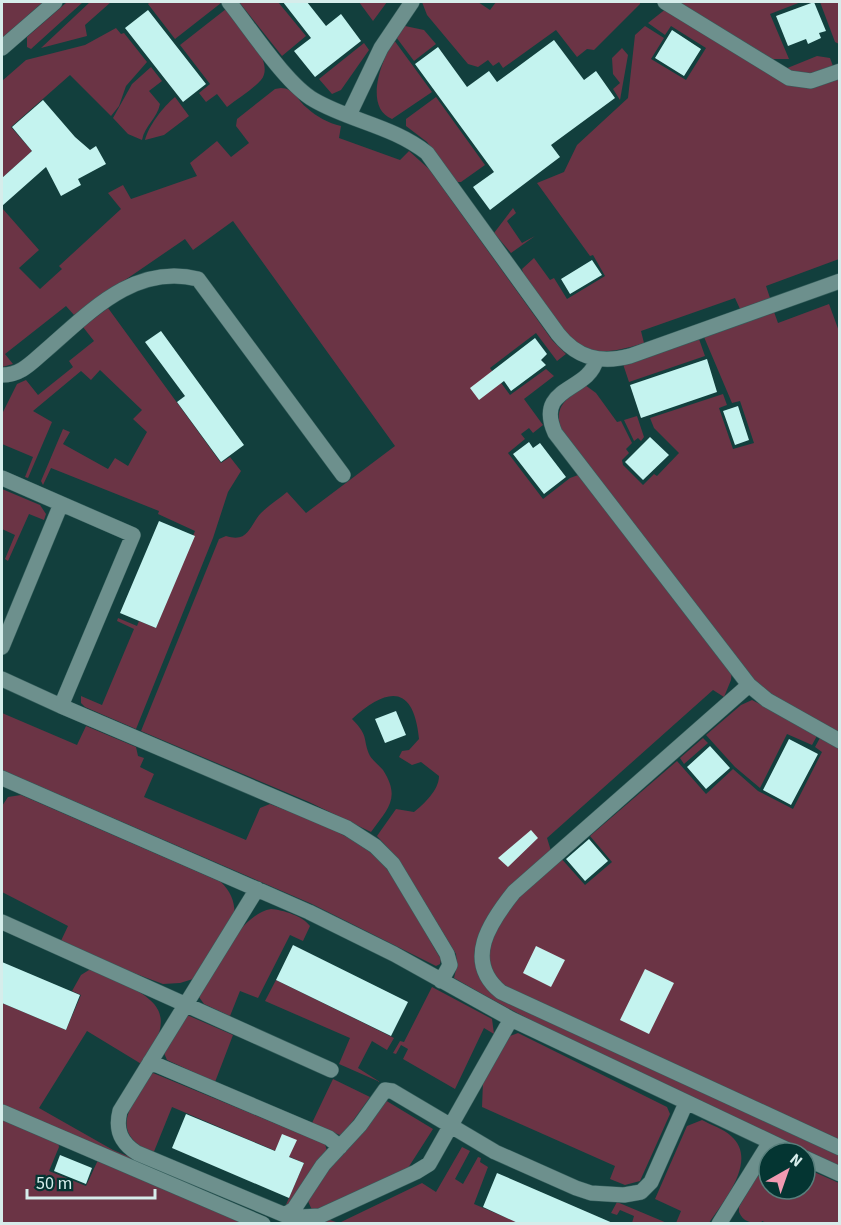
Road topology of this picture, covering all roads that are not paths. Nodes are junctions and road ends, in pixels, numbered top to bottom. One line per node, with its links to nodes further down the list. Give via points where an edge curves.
1 (55, 2): 5 (street)
2 (229, 2): 7 (street, via 303,93)
3 (412, 2): 7 (street, via 381,48)
4 (665, 2): 6 (street, via 789,78 811,81)
5 (2, 48)
6 (840, 71)
7 (349, 116): 9 (street, via 400,135 427,153 558,334 573,350)
8 (840, 281): 9 (street, via 630,356)
9 (596, 360): 16 (street, via 593,370 554,400 550,413 555,433)
10 (2, 375): 11 (street, via 20,372 83,318 133,283 172,276 198,279)
11 (344, 475)
12 (2, 478): 13 (street)
13 (61, 504): 14 (street); 17 (street, via 133,535)
14 (2, 647)
15 (2, 679): 17 (street)
16 (749, 686): 18 (street); 32 (street, via 514,892 485,937 483,964 489,981 501,992)
17 (61, 706): 22 (street, via 347,828 375,846 393,864 447,954 450,965)
18 (840, 741)
19 (2, 778): 20 (street)
20 (257, 889): 22 (street); 23 (street)
21 (2, 922): 23 (street)
22 (441, 981): 24 (street)
23 (187, 1005): 25 (street); 26 (street)
24 (511, 1019): 27 (street); 29 (street)
25 (150, 1062): 31 (street, via 329,1138); 36 (street, via 120,1111 118,1130 126,1146)
26 (331, 1070)
27 (686, 1103): 29 (street, via 651,1182 634,1194 591,1193 576,1188 495,1152); 30 (street)
28 (2, 1112): 37 (street)
29 (451, 1125): 31 (street, via 385,1090); 36 (street, via 424,1168 320,1216)
30 (768, 1141)
31 (340, 1147): 36 (street, via 322,1165 294,1209)
32 (840, 1148)
33 (757, 1163): 38 (street)
34 (817, 1163): 35 (street)
35 (840, 1174)
36 (285, 1215)
37 (262, 1224)
38 (719, 1224)

